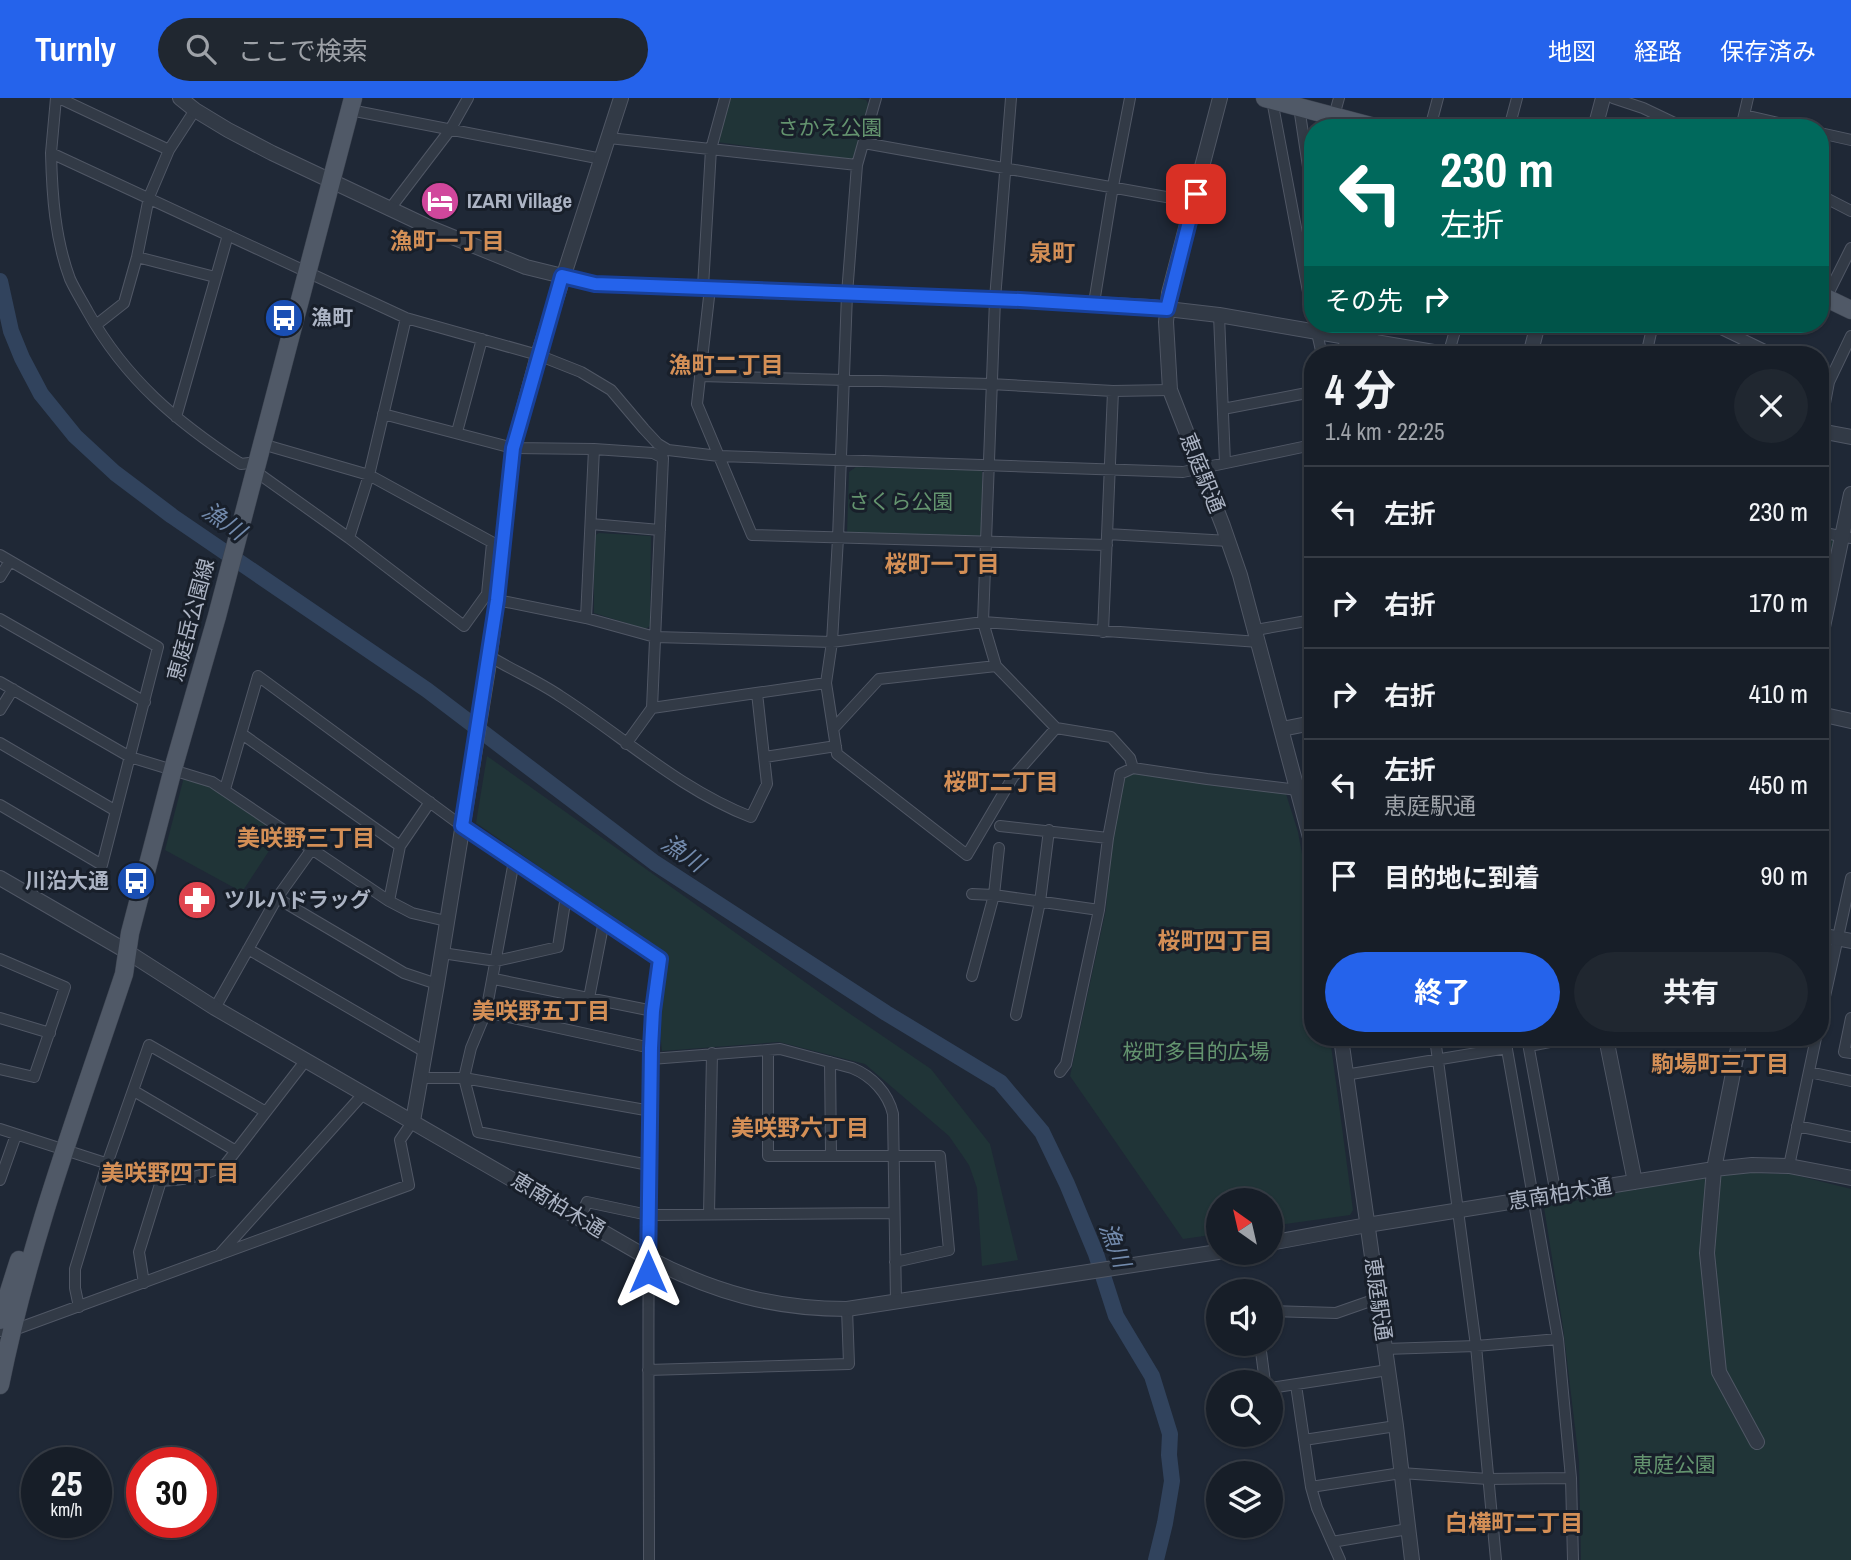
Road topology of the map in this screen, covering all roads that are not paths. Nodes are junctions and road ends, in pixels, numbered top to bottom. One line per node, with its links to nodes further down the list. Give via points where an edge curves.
1 (57, 98): 34 (street); 36 (street)
2 (468, 98): 28 (street)
3 (621, 98): 30 (street)
4 (726, 98): 35 (street)
5 (875, 98): 33 (street)
6 (1011, 98): 39 (street)
7 (1130, 98): 41 (street)
8 (1220, 98): 44 (street, 恵庭駅通)
9 (1339, 98): 20 (street)
10 (1438, 98): 22 (street)
11 (1517, 98): 23 (street)
12 (1603, 98): 24 (street)
13 (1613, 98): 25 (street)
14 (1748, 98): 19 (street)
15 (1268, 99): 18 (main road); 51 (street)
16 (188, 102): 34 (street); 40 (street, via 272,153)
17 (352, 104): 28 (street); 40 (main road, 恵庭岳公園線)
18 (1299, 107): 20 (main road); 31 (street)
19 (1744, 114): 26 (street); 27 (street)
20 (1334, 116): 21 (main road)
21 (1345, 119)
22 (1432, 119)
23 (1511, 119)
24 (1597, 119)
25 (1666, 119)
26 (1743, 119)
27 (1764, 119)
28 (450, 130): 37 (street); 45 (street)
29 (1829, 135): 32 (street)
30 (609, 138): 35 (street); 37 (street)
31 (1304, 140)
32 (1851, 140)
33 (864, 142): 38 (street); 39 (street)
34 (169, 149): 42 (street)
35 (711, 149): 38 (street); 55 (street)
36 (51, 153): 42 (street); 64 (street, via 52,198 62,251 71,280)
37 (602, 159): 52 (street)
38 (857, 164): 56 (street)
39 (1005, 167): 41 (street); 57 (street)
40 (331, 181): 45 (street); 50 (main road, 恵庭岳公園線)
41 (1113, 186): 44 (street); 59 (street)
42 (149, 197): 47 (street); 49 (street)
43 (1829, 200): 46 (street)
44 (1194, 202): 60 (street, 恵庭駅通)
45 (389, 210): 52 (street, via 486,252)
46 (1851, 211)
47 (229, 235): 50 (street); 53 (street)
48 (1851, 248): 54 (street)
49 (137, 257): 53 (street); 64 (street, via 124,303)
50 (308, 274): 63 (street); 88 (main road, 恵庭岳公園線)
51 (1304, 274)
52 (562, 276): 55 (street, via 595,284); 74 (street)
53 (215, 277): 84 (street)
54 (1829, 286)
55 (706, 288): 56 (street); 76 (street)
56 (847, 294): 57 (street); 77 (street)
57 (995, 299): 59 (street); 78 (street)
58 (1829, 300): 61 (main road)
59 (1094, 303): 60 (street)
60 (1167, 309): 62 (street); 79 (street, 恵庭駅通)
61 (1851, 310)
62 (1219, 315): 65 (street); 82 (street)
63 (406, 318): 70 (street); 83 (street)
64 (96, 325): 84 (street, via 126,369)
65 (1304, 327)
66 (1352, 333): 71 (street)
67 (1373, 333): 71 (street)
68 (1730, 333): 73 (street)
69 (1851, 336): 75 (street)
70 (482, 338): 74 (street); 85 (street)
71 (1371, 340): 72 (street)
72 (1402, 346)
73 (1757, 346)
74 (538, 355): 90 (street); 92 (street, via 582,372 611,390 668,450)
75 (1829, 371)
76 (700, 376): 77 (street); 92 (street, via 697,404)
77 (845, 381): 78 (street); 93 (street)
78 (990, 384): 80 (street); 95 (street)
79 (1170, 390): 80 (street); 96 (street, 恵庭駅通)
80 (1113, 391): 97 (street)
81 (1304, 394): 82 (street)
82 (1223, 409): 94 (street)
83 (383, 414): 85 (street); 99 (street)
84 (176, 417): 98 (street)
85 (457, 432): 90 (street)
86 (1829, 433): 87 (street)
87 (1851, 437)
88 (262, 444): 98 (main road, 恵庭岳公園線); 99 (street)
89 (1304, 447): 94 (street)
90 (513, 448): 91 (street); 110 (street)
91 (594, 449): 101 (street); 102 (street, via 653,453 663,458)
92 (719, 456): 93 (street); 106 (street, via 752,535)
93 (841, 460): 95 (street); 106 (street)
94 (1225, 463): 96 (street)
95 (989, 466): 97 (street); 108 (street)
96 (1200, 468): 97 (street, via 1183,472); 109 (street, 恵庭駅通)
97 (1110, 470): 107 (street)
98 (254, 474): 105 (street); 145 (main road, 恵庭岳公園線)
99 (369, 475): 105 (street); 110 (street)
100 (1851, 494): 104 (street)
101 (590, 524): 102 (street); 115 (street)
102 (660, 530): 121 (street)
103 (1829, 533): 104 (street)
104 (1847, 537): 114 (street)
105 (349, 538): 110 (street, via 464,626 487,594)
106 (838, 538): 108 (street); 122 (street)
107 (1107, 540): 108 (street); 109 (street); 119 (street)
108 (984, 541): 117 (street)
109 (1229, 541): 120 (street, 恵庭駅通)
110 (498, 545): 113 (street)
111 (5, 558): 112 (street); 129 (street, via 158,647)
112 (0, 578)
113 (497, 600): 115 (street); 123 (street)
114 (1829, 606)
115 (586, 618): 121 (street)
116 (0, 619): 129 (street)
117 (983, 622): 119 (street); 122 (street); 124 (street)
118 (1304, 622): 120 (street)
119 (1103, 632): 120 (street)
120 (1257, 636): 137 (street, 恵庭駅通)
121 (655, 637): 122 (street); 130 (street)
122 (832, 642): 126 (street)
123 (488, 662): 140 (street, via 559,695); 152 (street)
124 (996, 666): 135 (street); 136 (street, via 879,679)
125 (0, 682): 127 (street)
126 (826, 683): 128 (street); 136 (street)
127 (13, 689): 131 (street); 142 (street)
128 (757, 693): 130 (street); 143 (street)
129 (145, 702): 142 (street)
130 (652, 708): 140 (street)
131 (0, 710)
132 (1829, 716): 133 (street)
133 (1851, 721)
134 (1304, 725): 137 (street)
135 (1056, 728): 141 (street, via 1013,777 967,855 837,754); 144 (street, via 1111,737)
136 (833, 729): 141 (street)
137 (1282, 729): 147 (street, 恵庭駅通)
138 (242, 734): 146 (street); 148 (street, via 258,676); 156 (street)
139 (0, 743): 150 (street)
140 (626, 744): 143 (street, via 676,779 751,817 767,784)
141 (836, 746): 143 (street)
142 (130, 757): 145 (street); 150 (street)
143 (765, 757)
144 (1133, 768): 147 (street); 155 (street, via 1120,774)
145 (173, 769): 146 (street); 173 (main road, 恵庭岳公園線)
146 (225, 789): 158 (street)
147 (1298, 790): 151 (street, 恵庭駅通)
148 (430, 802): 152 (street); 156 (street)
149 (0, 805): 150 (street, via 102,865)
150 (116, 811)
151 (1304, 814)
152 (464, 819): 159 (street); 169 (street)
153 (1000, 826): 154 (street)
154 (1049, 830): 155 (street); 167 (street)
155 (1108, 838): 168 (street)
156 (400, 846): 166 (street)
157 (999, 848): 163 (street)
158 (312, 849): 165 (street); 166 (street)
159 (514, 860): 164 (street); 176 (street)
160 (0, 878): 173 (street, 恵南柏木通)
161 (1851, 878): 171 (street)
162 (972, 894): 163 (street)
163 (994, 895): 167 (street); 177 (street)
164 (566, 896): 170 (street); 176 (street, via 558,947)
165 (277, 898): 172 (street); 179 (street, via 404,973)
166 (389, 901): 169 (street, via 412,914)
167 (1040, 902): 168 (street); 185 (street)
168 (1099, 910): 206 (street, via 1066,1064)
169 (446, 921): 174 (street)
170 (604, 922): 181 (street); 183 (street, via 660,959)
171 (1844, 940): 180 (street)
172 (248, 949): 182 (street); 198 (street)
173 (126, 951): 182 (street, 恵南柏木通); 221 (main road, 恵庭岳公園線, via 114,967)
174 (442, 953): 176 (street); 179 (street)
175 (0, 959): 188 (street, via 65,987)
176 (496, 961): 178 (street)
177 (972, 976)
178 (494, 979): 181 (street); 184 (street)
179 (438, 984): 198 (street)
180 (1829, 989)
181 (589, 998): 183 (street)
182 (215, 1008): 202 (street, 恵南柏木通)
183 (653, 1011): 199 (street)
184 (486, 1012): 199 (street); 210 (street)
185 (1016, 1016)
186 (0, 1018): 188 (street)
187 (1851, 1018): 201 (street, via 1844,1052)
188 (50, 1033): 205 (street, via 34,1077)
189 (1342, 1046): 208 (street, 恵庭駅通)
190 (1436, 1046): 203 (street)
191 (1494, 1046): 203 (street)
192 (1507, 1046): 234 (street)
193 (1529, 1046): 233 (street)
194 (1608, 1046): 232 (street)
195 (1738, 1046): 228 (street)
196 (1814, 1046): 207 (street)
197 (768, 1050): 200 (street); 204 (street); 223 (street, via 768,1156)
198 (425, 1052): 209 (street)
199 (651, 1053): 200 (street); 214 (street)
200 (712, 1053): 237 (street)
201 (1851, 1053)
202 (306, 1059): 213 (street, 恵南柏木通); 215 (street)
203 (1437, 1061): 208 (street); 235 (street)
204 (830, 1062): 223 (street); 224 (street, via 862,1072 891,1104)
205 (0, 1069)
206 (1060, 1072)
207 (1808, 1072): 211 (street); 217 (street)
208 (1345, 1076): 240 (street, 恵庭駅通)
209 (422, 1078): 210 (street); 216 (street)
210 (464, 1078): 214 (street); 226 (street, via 478,1132)
211 (1851, 1081)
212 (134, 1091): 215 (street, via 149,1045); 222 (street); 225 (street)
213 (364, 1093): 216 (street, 恵南柏木通); 243 (street)
214 (651, 1111): 226 (street)
215 (266, 1112): 222 (street)
216 (413, 1121): 239 (street, 恵南柏木通); 243 (street, via 400,1140 408,1185)
217 (1797, 1126): 220 (street); 227 (street)
218 (0, 1129): 219 (street)
219 (16, 1135): 221 (street); 230 (street)
220 (1851, 1137)
221 (60, 1148): 225 (street); 252 (main road, 恵庭岳公園線)
222 (236, 1152): 231 (street, via 212,1172 187,1180)
223 (831, 1154): 224 (street)
224 (893, 1155): 236 (street); 245 (street, via 940,1156 949,1250)
225 (107, 1164): 231 (street); 249 (street, via 75,1269)
226 (649, 1165): 238 (street)
227 (1789, 1166): 228 (street, 恵南柏木通); 229 (street, 恵南柏木通)
228 (1714, 1169): 232 (street, 恵南柏木通); 263 (street, via 1707,1253 1719,1372)
229 (1851, 1178)
230 (0, 1180)
231 (161, 1181): 246 (street, via 139,1252)
232 (1635, 1182): 233 (street, 恵南柏木通)
233 (1556, 1195): 234 (street, 恵南柏木通)
234 (1534, 1198): 235 (street, 恵南柏木通); 253 (street)
235 (1457, 1210): 240 (street, 恵南柏木通); 254 (street)
236 (893, 1213): 237 (street); 245 (street)
237 (709, 1214): 238 (street)
238 (648, 1215): 239 (street, via 587,1202); 244 (street)
239 (580, 1218): 244 (street, 恵南柏木通)
240 (1367, 1225): 241 (street, 恵南柏木通); 247 (street, 恵庭駅通)
241 (1283, 1241)
242 (1206, 1254): 248 (street, 恵南柏木通)
243 (217, 1257): 246 (street)
244 (648, 1258): 250 (street, 恵南柏木通, via 740,1296 793,1307); 256 (street)
245 (895, 1262): 248 (street)
246 (144, 1283): 249 (street)
247 (1378, 1298): 251 (street, via 1336,1313); 255 (street, 恵庭駅通)
248 (896, 1301): 250 (street, 恵南柏木通)
249 (79, 1307): 252 (street)
250 (847, 1308): 256 (street, via 849,1364)
251 (1283, 1311)
252 (4, 1327): 258 (main road, 恵庭岳公園線)
253 (1558, 1339): 254 (street); 265 (street)
254 (1476, 1346): 255 (street); 266 (street)
255 (1385, 1349): 257 (street, 恵庭駅通)
256 (648, 1370): 270 (street)
257 (1388, 1370): 259 (street); 261 (street, 恵庭駅通)
258 (0, 1385)
259 (1296, 1385): 260 (street); 262 (street)
260 (1283, 1386)
261 (1396, 1426): 262 (street); 264 (street, 恵庭駅通)
262 (1304, 1440): 267 (street)
263 (1757, 1442)
264 (1401, 1473): 266 (street); 267 (street); 268 (street, 恵庭駅通)
265 (1571, 1478): 266 (street); 274 (street)
266 (1488, 1479): 273 (street)
267 (1311, 1487): 269 (street)
268 (1408, 1529): 269 (street); 272 (street, 恵庭駅通)
269 (1332, 1542): 271 (street)
270 (649, 1560)
271 (1340, 1560)
272 (1412, 1560)
273 (1496, 1560)
274 (1573, 1560)

